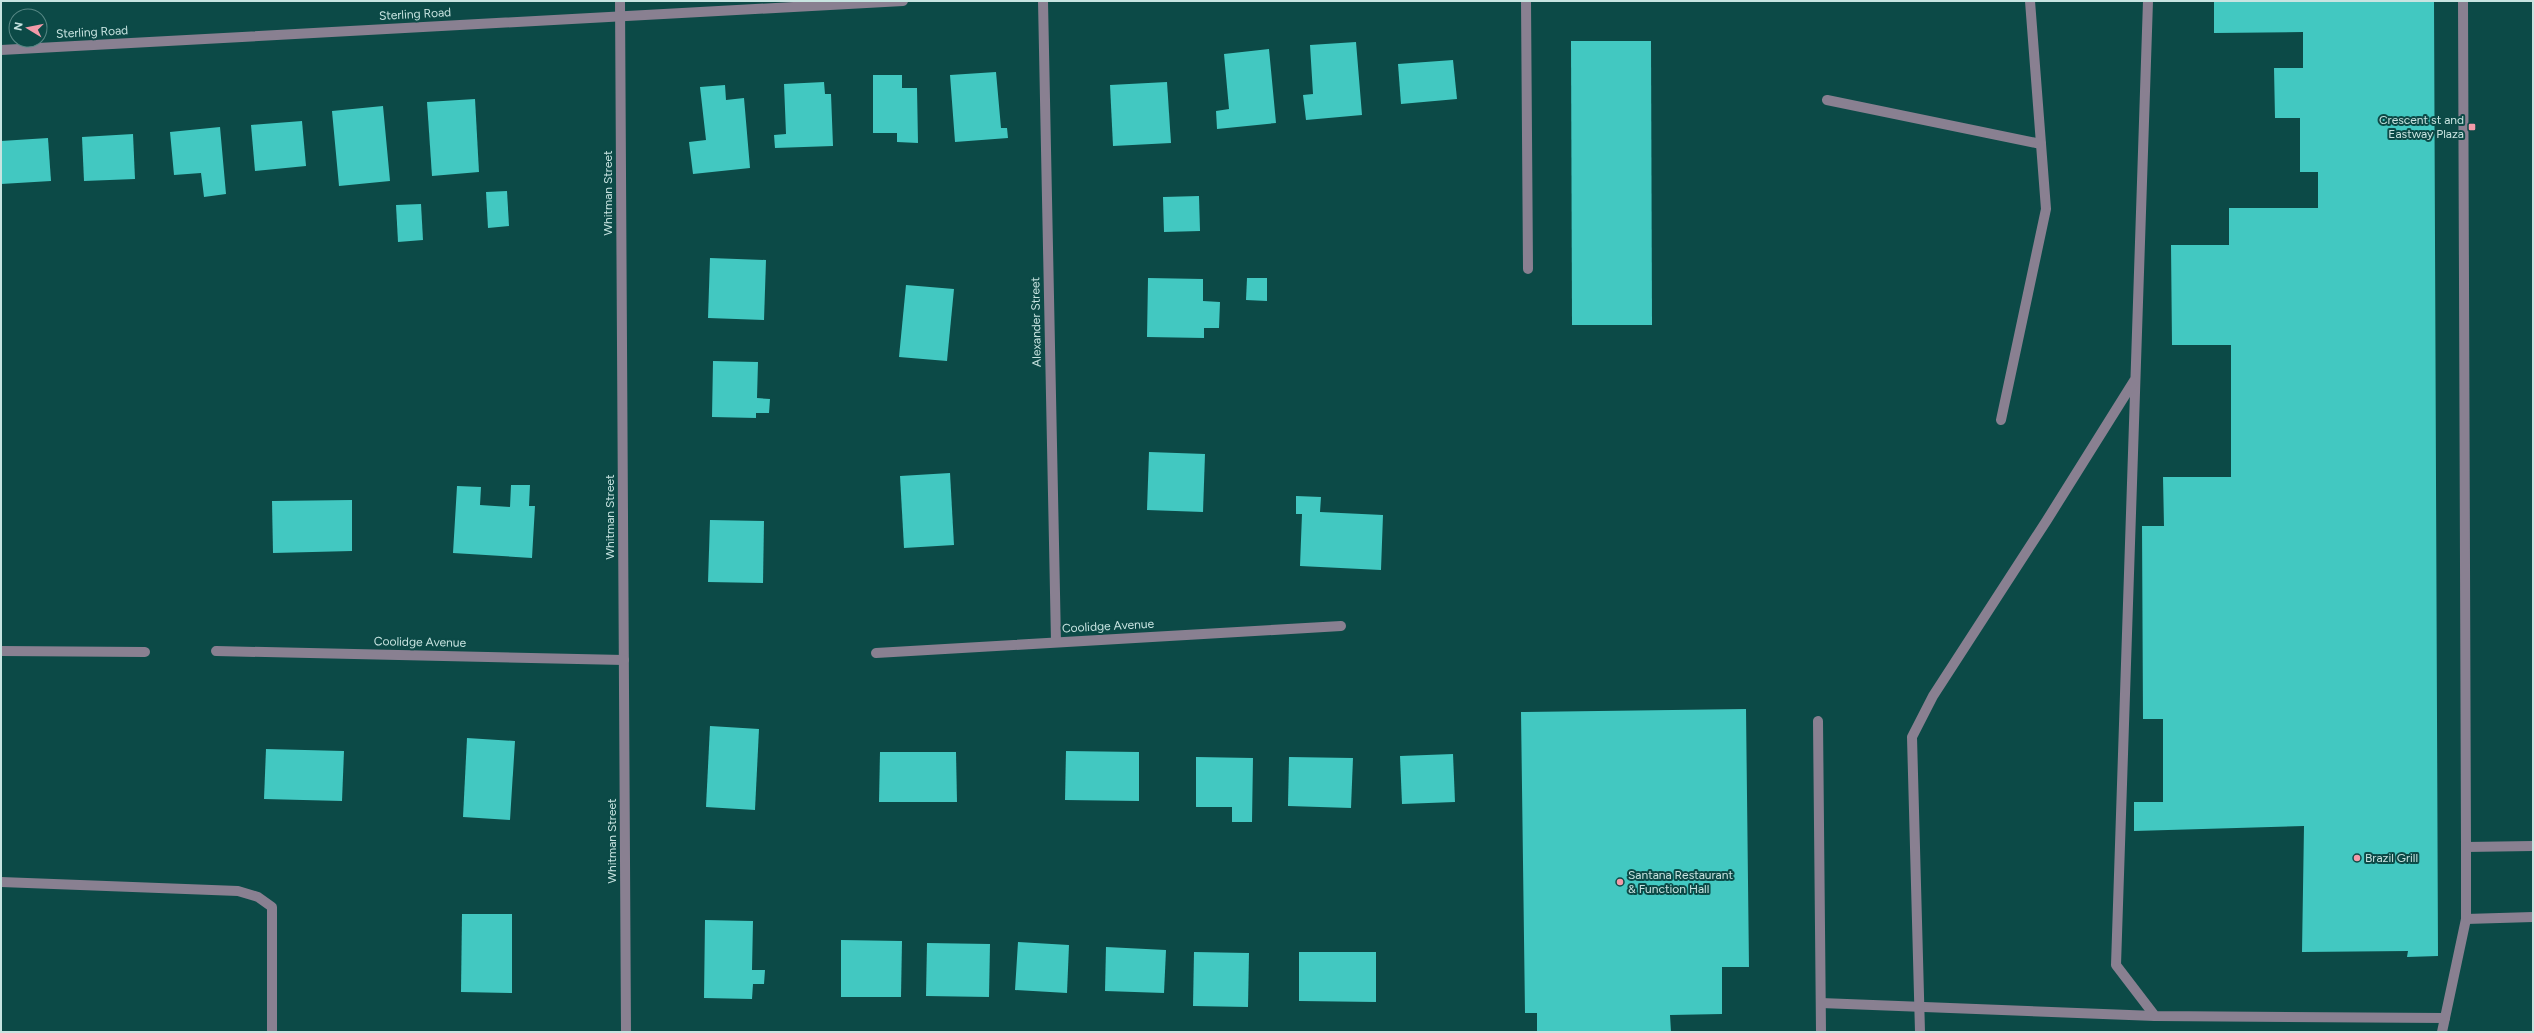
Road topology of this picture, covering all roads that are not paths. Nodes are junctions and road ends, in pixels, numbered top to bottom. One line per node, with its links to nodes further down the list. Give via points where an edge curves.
1 (620, 1): 8 (street, Whitman Street)
2 (903, 1): 8 (street, Sterling Road)
3 (1043, 1): 16 (street, Alexander Street)
4 (1526, 1): 12 (street)
5 (2030, 1): 11 (street)
6 (2148, 1): 13 (street)
7 (2463, 1): 24 (street)
8 (620, 16): 9 (street, Sterling Road); 21 (street, Whitman Street)
9 (1, 50)
10 (1827, 100): 11 (street)
11 (2041, 144): 14 (street, via 2046,209)
12 (1528, 269)
13 (2134, 381): 29 (street, via 1933,696 1912,737); 30 (street, via 2116,965)
14 (2001, 420)
15 (1341, 626): 16 (street, Coolidge Avenue)
16 (1056, 642): 20 (street, Coolidge Avenue)
17 (216, 651): 21 (street, Coolidge Avenue)
18 (1, 652): 19 (street)
19 (145, 652)
20 (876, 652)
21 (624, 660): 33 (street, Whitman Street)
22 (1818, 721): 28 (street)
23 (2533, 846): 24 (street)
24 (2466, 847): 27 (street)
25 (1, 882): 32 (street, via 238,891 258,897 272,907)
26 (2533, 917): 27 (street)
27 (2466, 919): 31 (street)
28 (1821, 1003): 29 (street); 34 (street)
29 (1919, 1007): 30 (street); 35 (street)
30 (2155, 1016): 31 (street)
31 (2445, 1018): 36 (street)
32 (272, 1032)
33 (626, 1032)
34 (1821, 1032)
35 (1920, 1032)
36 (2442, 1032)

